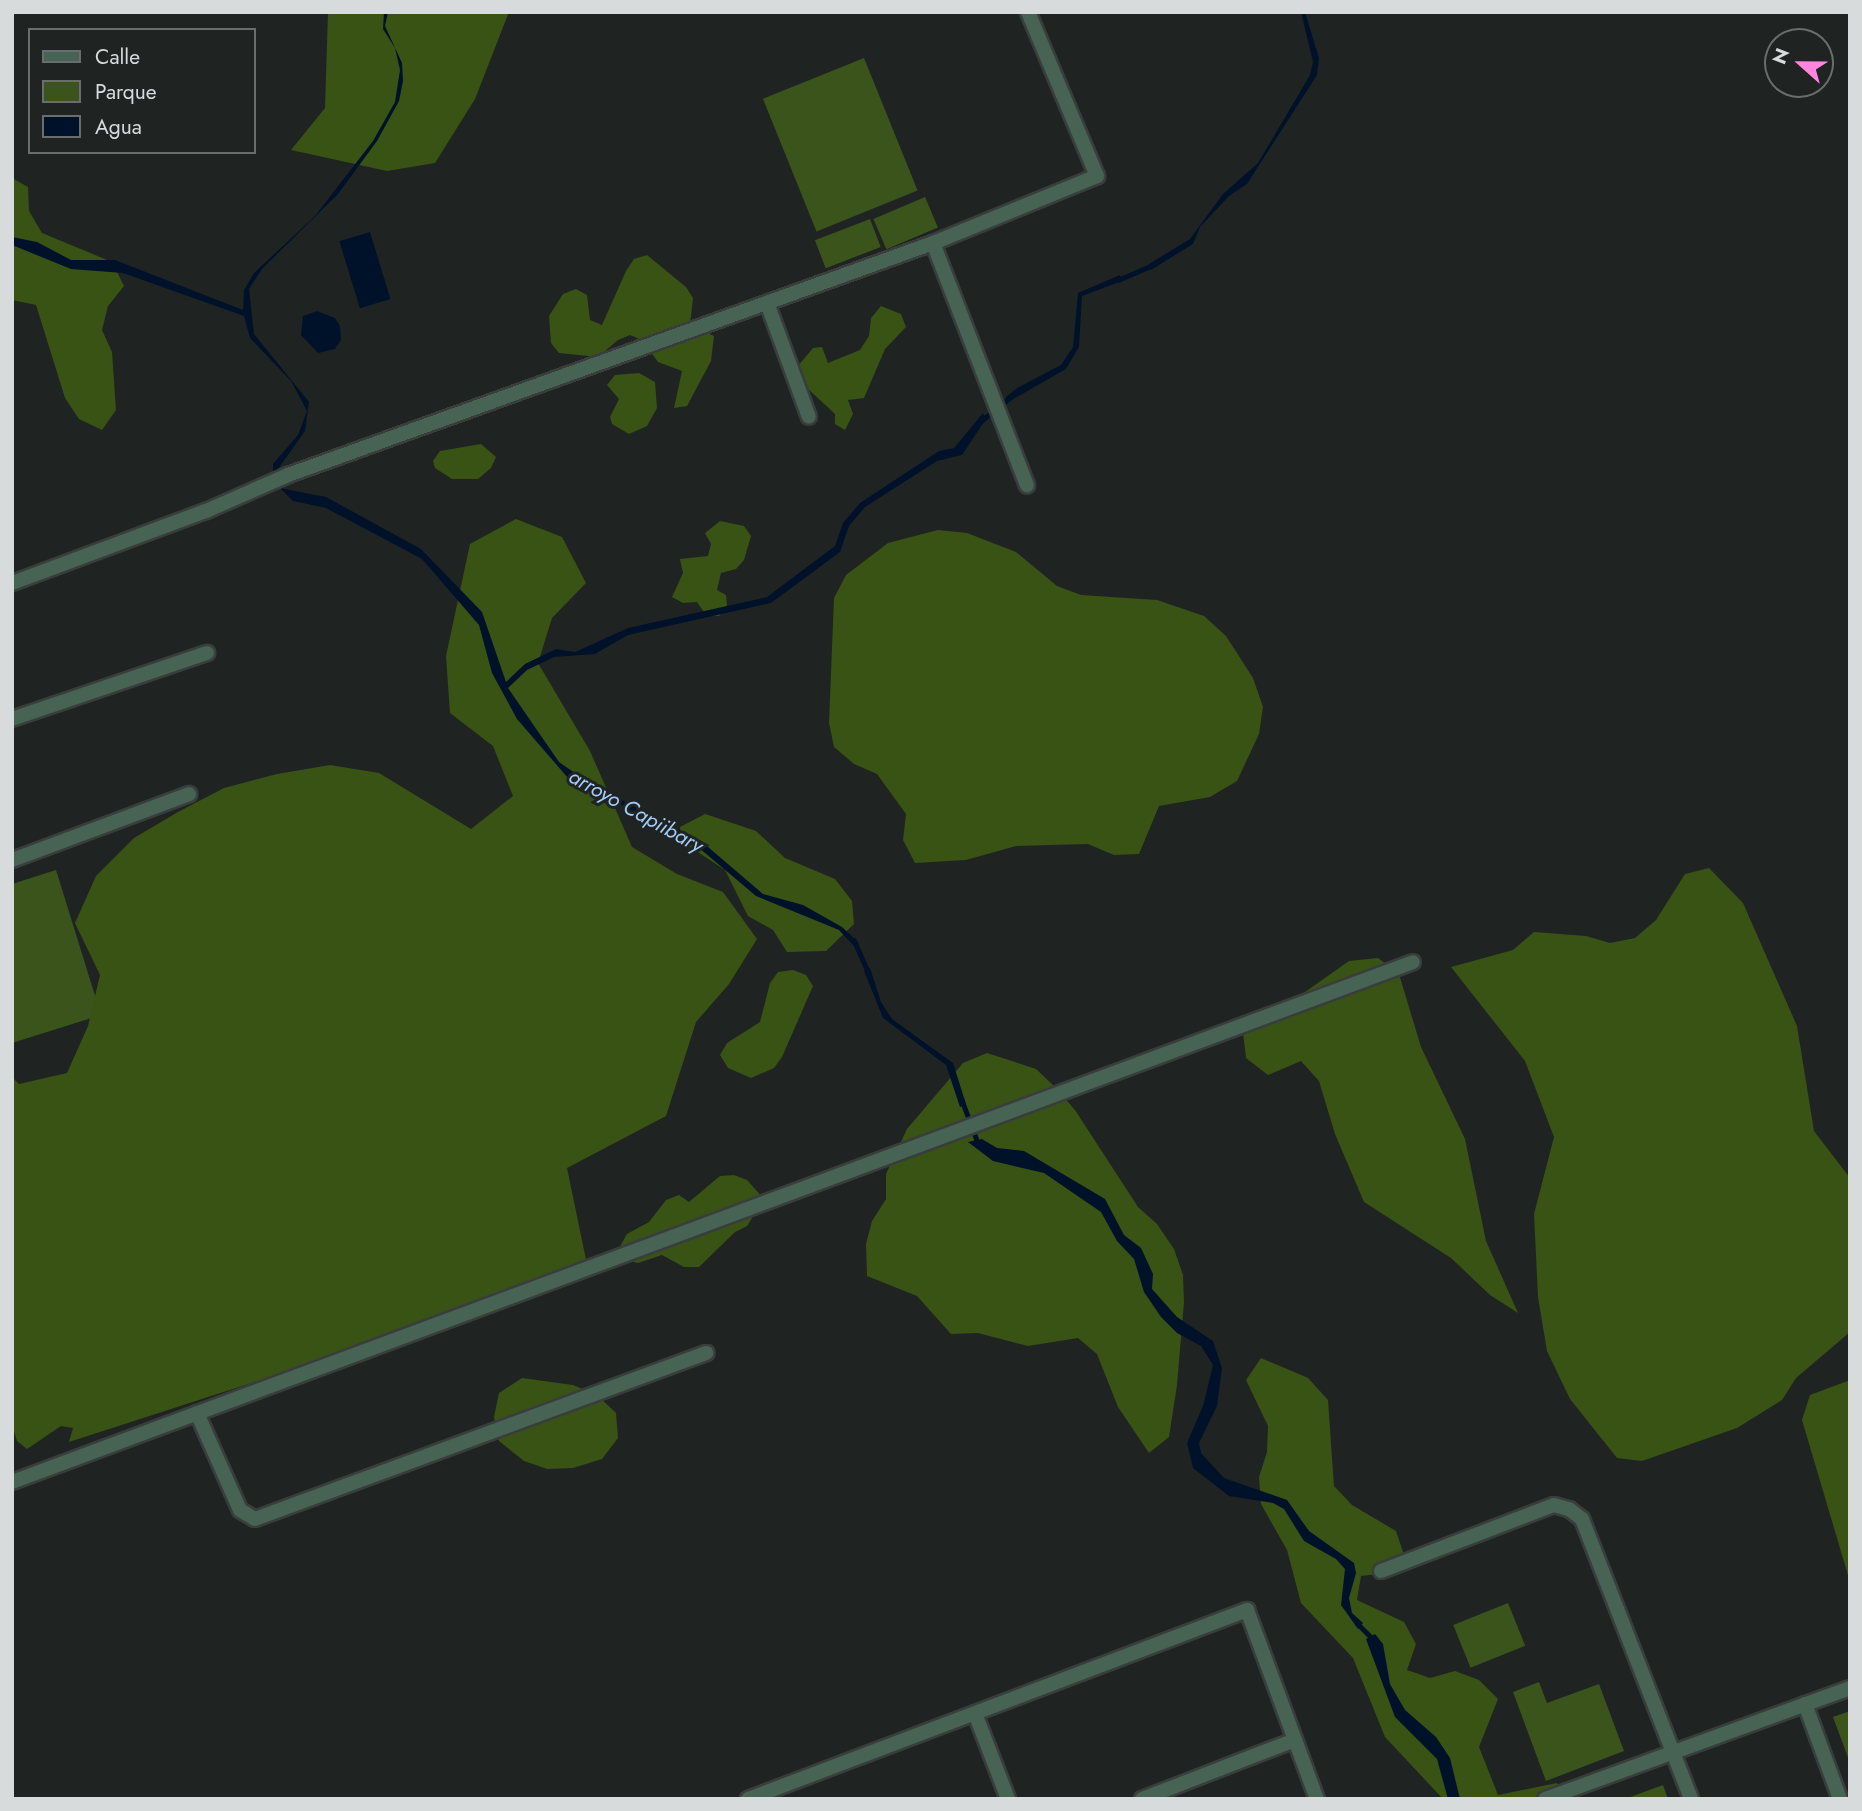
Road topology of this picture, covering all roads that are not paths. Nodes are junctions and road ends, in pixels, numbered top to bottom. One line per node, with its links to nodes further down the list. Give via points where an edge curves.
1 (1028, 12): 2 (street, via 1097,176)
2 (933, 243): 3 (street); 5 (street)
3 (767, 303): 4 (street); 6 (street, via 288,475)
4 (809, 417)
5 (1027, 485)
6 (12, 583)
7 (207, 653): 8 (street)
8 (12, 719)
9 (189, 794): 10 (street)
10 (12, 860)
11 (1413, 962): 13 (street)
12 (706, 1353): 13 (street, via 256,1519 240,1510)
13 (197, 1413): 14 (street)
14 (12, 1482)
15 (1381, 1571): 20 (street, via 1554,1505 1569,1509 1582,1519)
16 (1850, 1688): 17 (street)
17 (1805, 1704): 20 (street); 27 (street)
18 (976, 1716): 19 (street, via 1247,1610); 21 (street); 22 (street)
19 (1295, 1741): 23 (street); 24 (street)
20 (1673, 1752): 25 (street); 26 (street)
21 (748, 1799)
22 (1008, 1799)
23 (1142, 1799)
24 (1317, 1799)
25 (1545, 1799)
26 (1691, 1799)
27 (1840, 1799)

